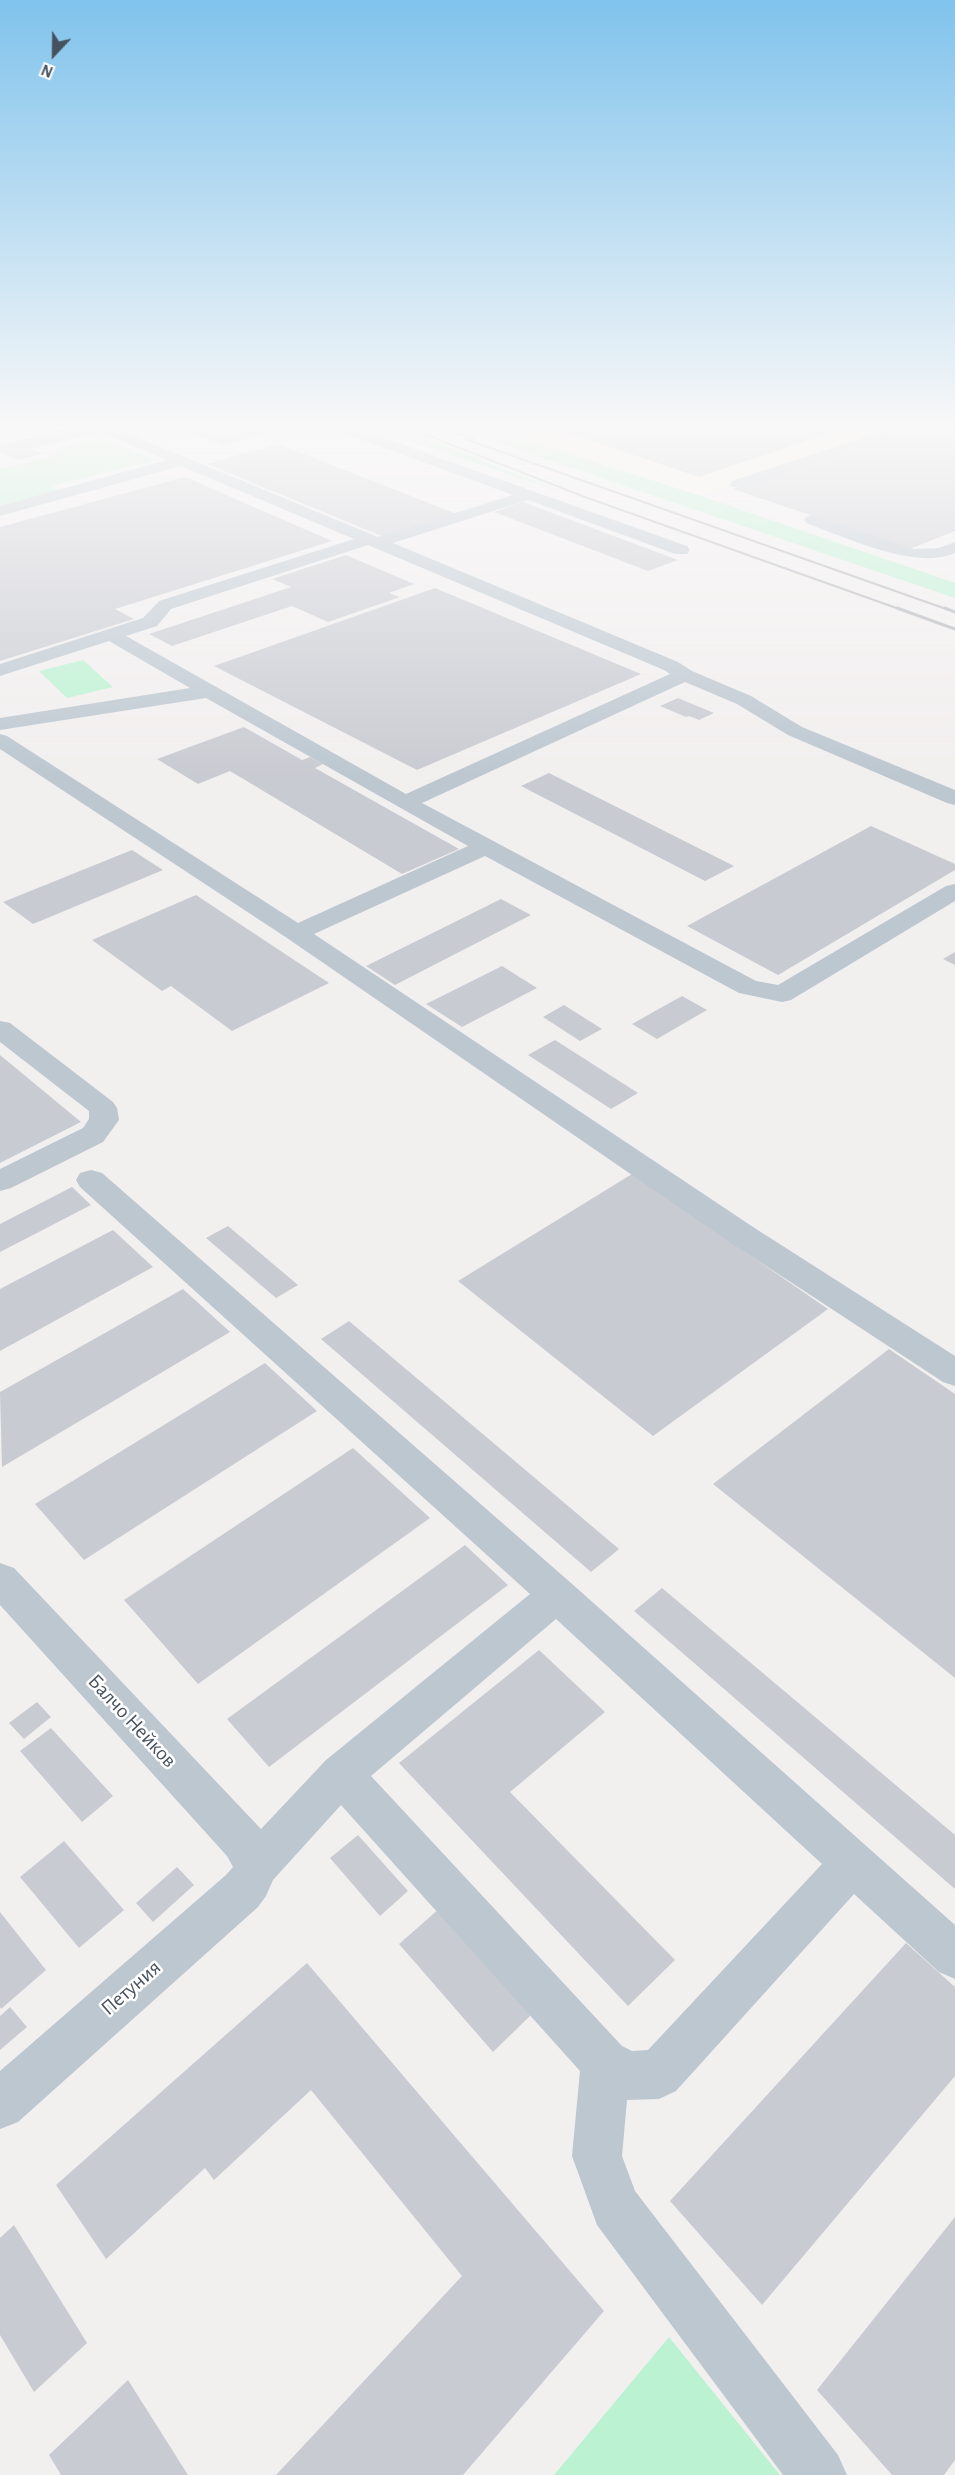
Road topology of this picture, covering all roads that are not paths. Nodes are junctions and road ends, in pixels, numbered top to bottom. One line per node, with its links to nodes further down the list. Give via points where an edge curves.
1 (354, 546): 7 (street, via 165,605 150,622)
2 (385, 546): 9 (street)
3 (671, 546): 6 (street)
4 (891, 546): 5 (street, via 913,554 942,553)
5 (955, 547)
6 (681, 550)
7 (111, 635): 8 (street); 10 (street)
8 (0, 670)
9 (685, 675): 13 (street, via 744,700 795,731); 14 (street)
10 (210, 691): 11 (street); 14 (street)
11 (0, 724)
12 (0, 740): 17 (street)
13 (955, 798)
14 (405, 803): 15 (street)
15 (486, 847): 16 (street, via 712,969 771,994 782,994); 17 (street)
16 (955, 891)
17 (296, 933): 21 (street, via 742,1235)
18 (0, 1029): 20 (street, via 103,1108 104,1120 93,1135)
19 (92, 1180): 23 (street)
20 (0, 1181)
21 (955, 1373)
22 (0, 1579): 26 (street, Балчо Нейков, via 243,1841)
23 (557, 1595): 24 (street, Петуния); 25 (street)
24 (341, 1774): 26 (street, Петуния); 28 (street)
25 (852, 1864): 27 (street); 28 (street, via 659,2074 629,2076)
26 (255, 1867): 29 (street, Петуния, via 242,1891)
27 (955, 1956)
28 (605, 2063): 30 (street, via 597,2156 615,2207)
29 (0, 2104)
30 (818, 2475)

